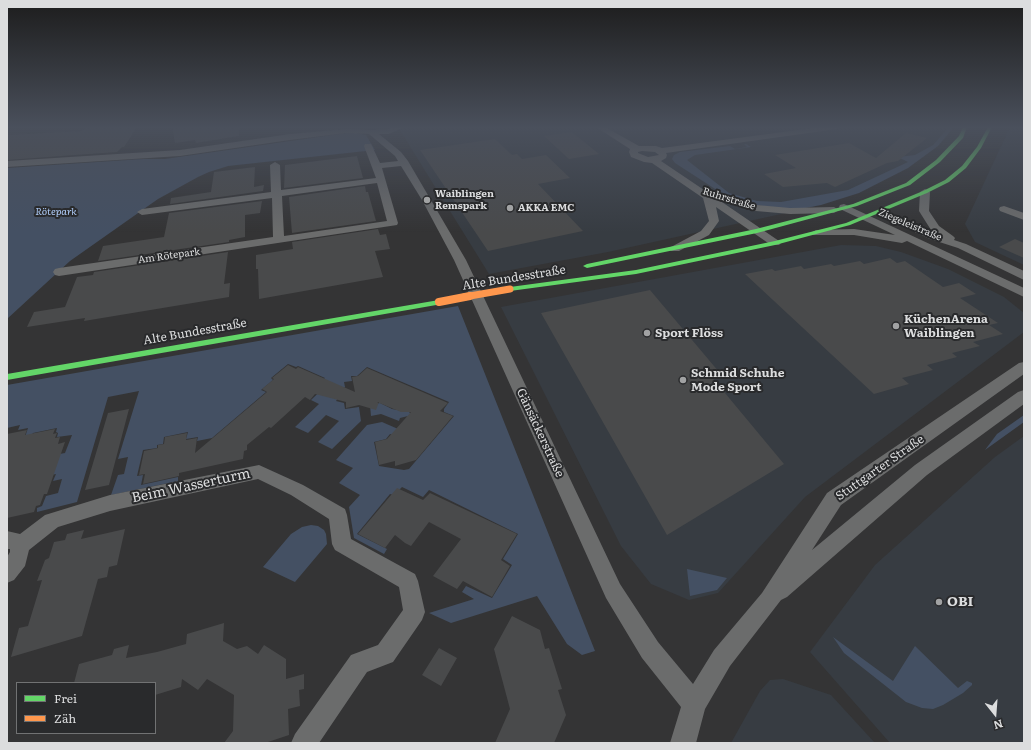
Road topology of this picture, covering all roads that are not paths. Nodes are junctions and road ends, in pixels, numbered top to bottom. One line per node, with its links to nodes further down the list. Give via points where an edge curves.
1 (38, 162): 8 (street)
2 (375, 162): 10 (street, Am Rötepark)
3 (381, 162): 10 (street)
4 (409, 162): 44 (street, Gänsäckerstraße, via 460,260 613,591 650,650)
5 (657, 162): 12 (street, Ruhrstraße)
6 (937, 162): 16 (main road, Alte Bundesstraße, via 908,184)
7 (968, 162): 13 (main road, Alte Bundesstraße, via 947,181)
8 (7, 164)
9 (275, 165): 14 (street)
10 (377, 166): 11 (street, Am Rötepark)
11 (381, 180): 14 (street); 25 (street, Am Rötepark, via 394,223)
12 (697, 188): 15 (street, Ruhrstraße); 17 (street, Ruhrstraße, via 756,208 790,211)
13 (925, 192): 20 (main road, Alte Bundesstraße); 27 (street, Ziegeleistraße, via 924,211 935,228)
14 (277, 195): 19 (street); 25 (street)
15 (708, 197): 23 (street, Ruhrstraße); 28 (street, Ruhrstraße, via 714,221 705,233)
16 (859, 203): 17 (main road, Alte Bundesstraße); 20 (street, Ziegeleistraße)
17 (839, 209): 21 (street, Ziegeleistraße); 23 (main road, Alte Bundesstraße)
18 (1004, 209): 22 (street)
19 (142, 212)
20 (879, 212): 21 (main road, Alte Bundesstraße); 27 (street, Ziegeleistraße, via 934,237)
21 (866, 217): 24 (main road, Alte Bundesstraße); 29 (street, Ziegeleistraße)
22 (1024, 217)
23 (757, 231): 26 (street, Ruhrstraße); 28 (main road, Alte Bundesstraße)
24 (816, 233): 26 (main road, Alte Bundesstraße); 29 (street, Ziegeleistraße, via 854,232 898,239)
25 (279, 240): 31 (street, Am Rötepark)
26 (775, 243): 34 (main road, Alte Bundesstraße, via 636,272)
27 (962, 246): 32 (street, Ziegeleistraße)
28 (675, 249): 30 (main road, Alte Bundesstraße)
29 (936, 250): 35 (street, Ziegeleistraße)
30 (575, 268)
31 (59, 272)
32 (1024, 276)
33 (521, 278): 34 (main road, Alte Bundesstraße)
34 (508, 285): 36 (main road)
35 (1024, 293)
36 (438, 298): 37 (main road); 39 (main road, Alte Bundesstraße)
37 (397, 300)
38 (1024, 366): 43 (street, Stuttgarter Straße, via 834,499)
39 (7, 377)
40 (1024, 396): 43 (street, Stuttgarter Straße, via 921,470)
41 (13, 543): 42 (street, Beim Wasserturm, via 20,552); 45 (street, Beim Wasserturm, via 52,521 110,504 259,472 297,490 338,515 342,544 408,581 414,612 385,654 358,663)
42 (7, 573)
43 (769, 600): 44 (street, Stuttgarter Straße, via 722,658)
44 (694, 704): 46 (street, Stuttgarter Straße)
45 (304, 743)
46 (684, 743)

